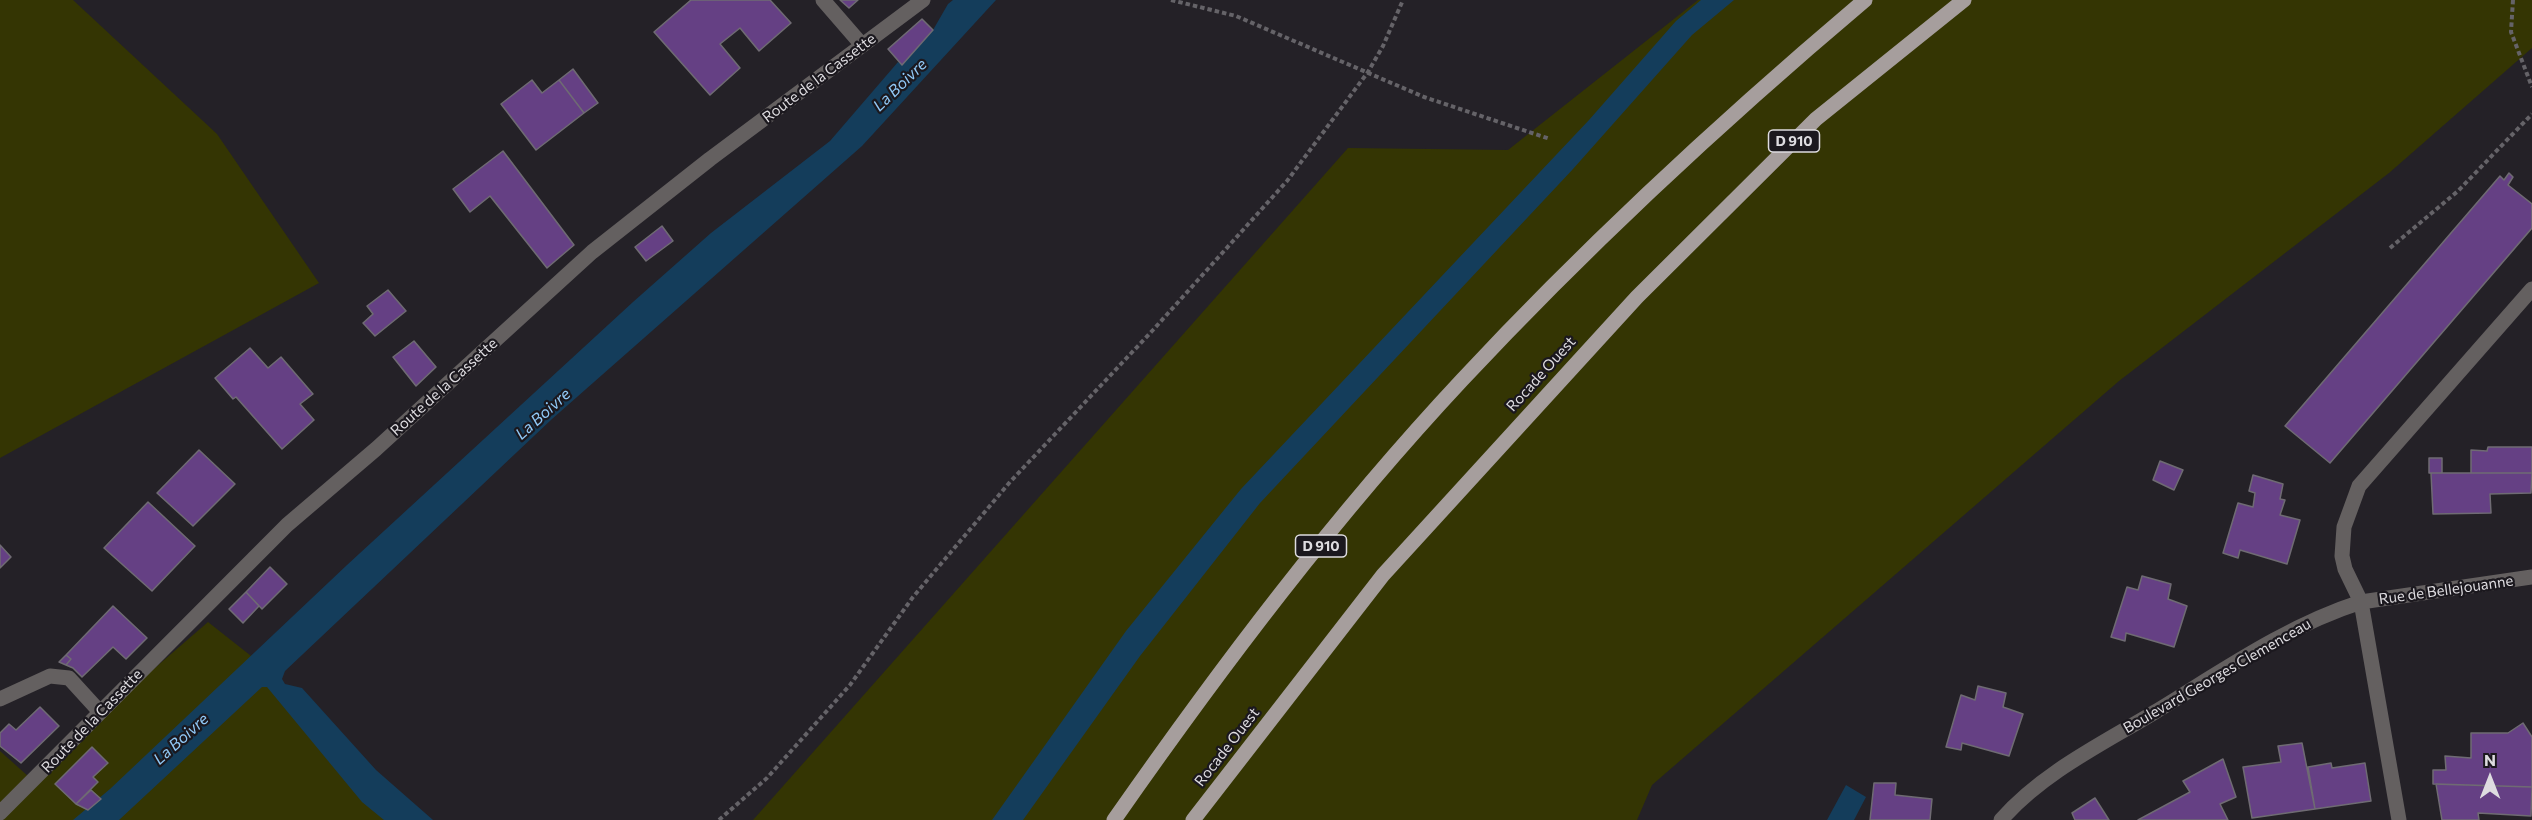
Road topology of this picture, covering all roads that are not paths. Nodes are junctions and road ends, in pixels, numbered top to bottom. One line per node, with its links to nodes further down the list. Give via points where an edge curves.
1 (823, 0): 5 (street)
2 (923, 0): 5 (street, Route de la Cassette)
3 (1865, 0): 12 (main road, D 910, via 1644,196 1460,382 1262,618)
4 (1964, 0): 13 (main road, Rocade Ouest / D 910, via 1816,119 1637,297 1383,575)
5 (862, 45): 10 (street, Route de la Cassette, via 592,252 287,525)
6 (2532, 289): 8 (street, via 2359,486 2344,527 2342,556)
7 (2532, 577): 8 (street, Rue de Bellejouanne)
8 (2361, 603): 14 (street, Boulevard Georges Clemenceau, via 2293,629 2173,701 2053,774); 15 (street)
9 (0, 699): 10 (street, via 50,676 69,678)
10 (100, 712): 11 (street, Route de la Cassette)
11 (0, 813)
12 (1114, 820)
13 (1193, 820)
14 (2001, 820)
15 (2399, 820)

